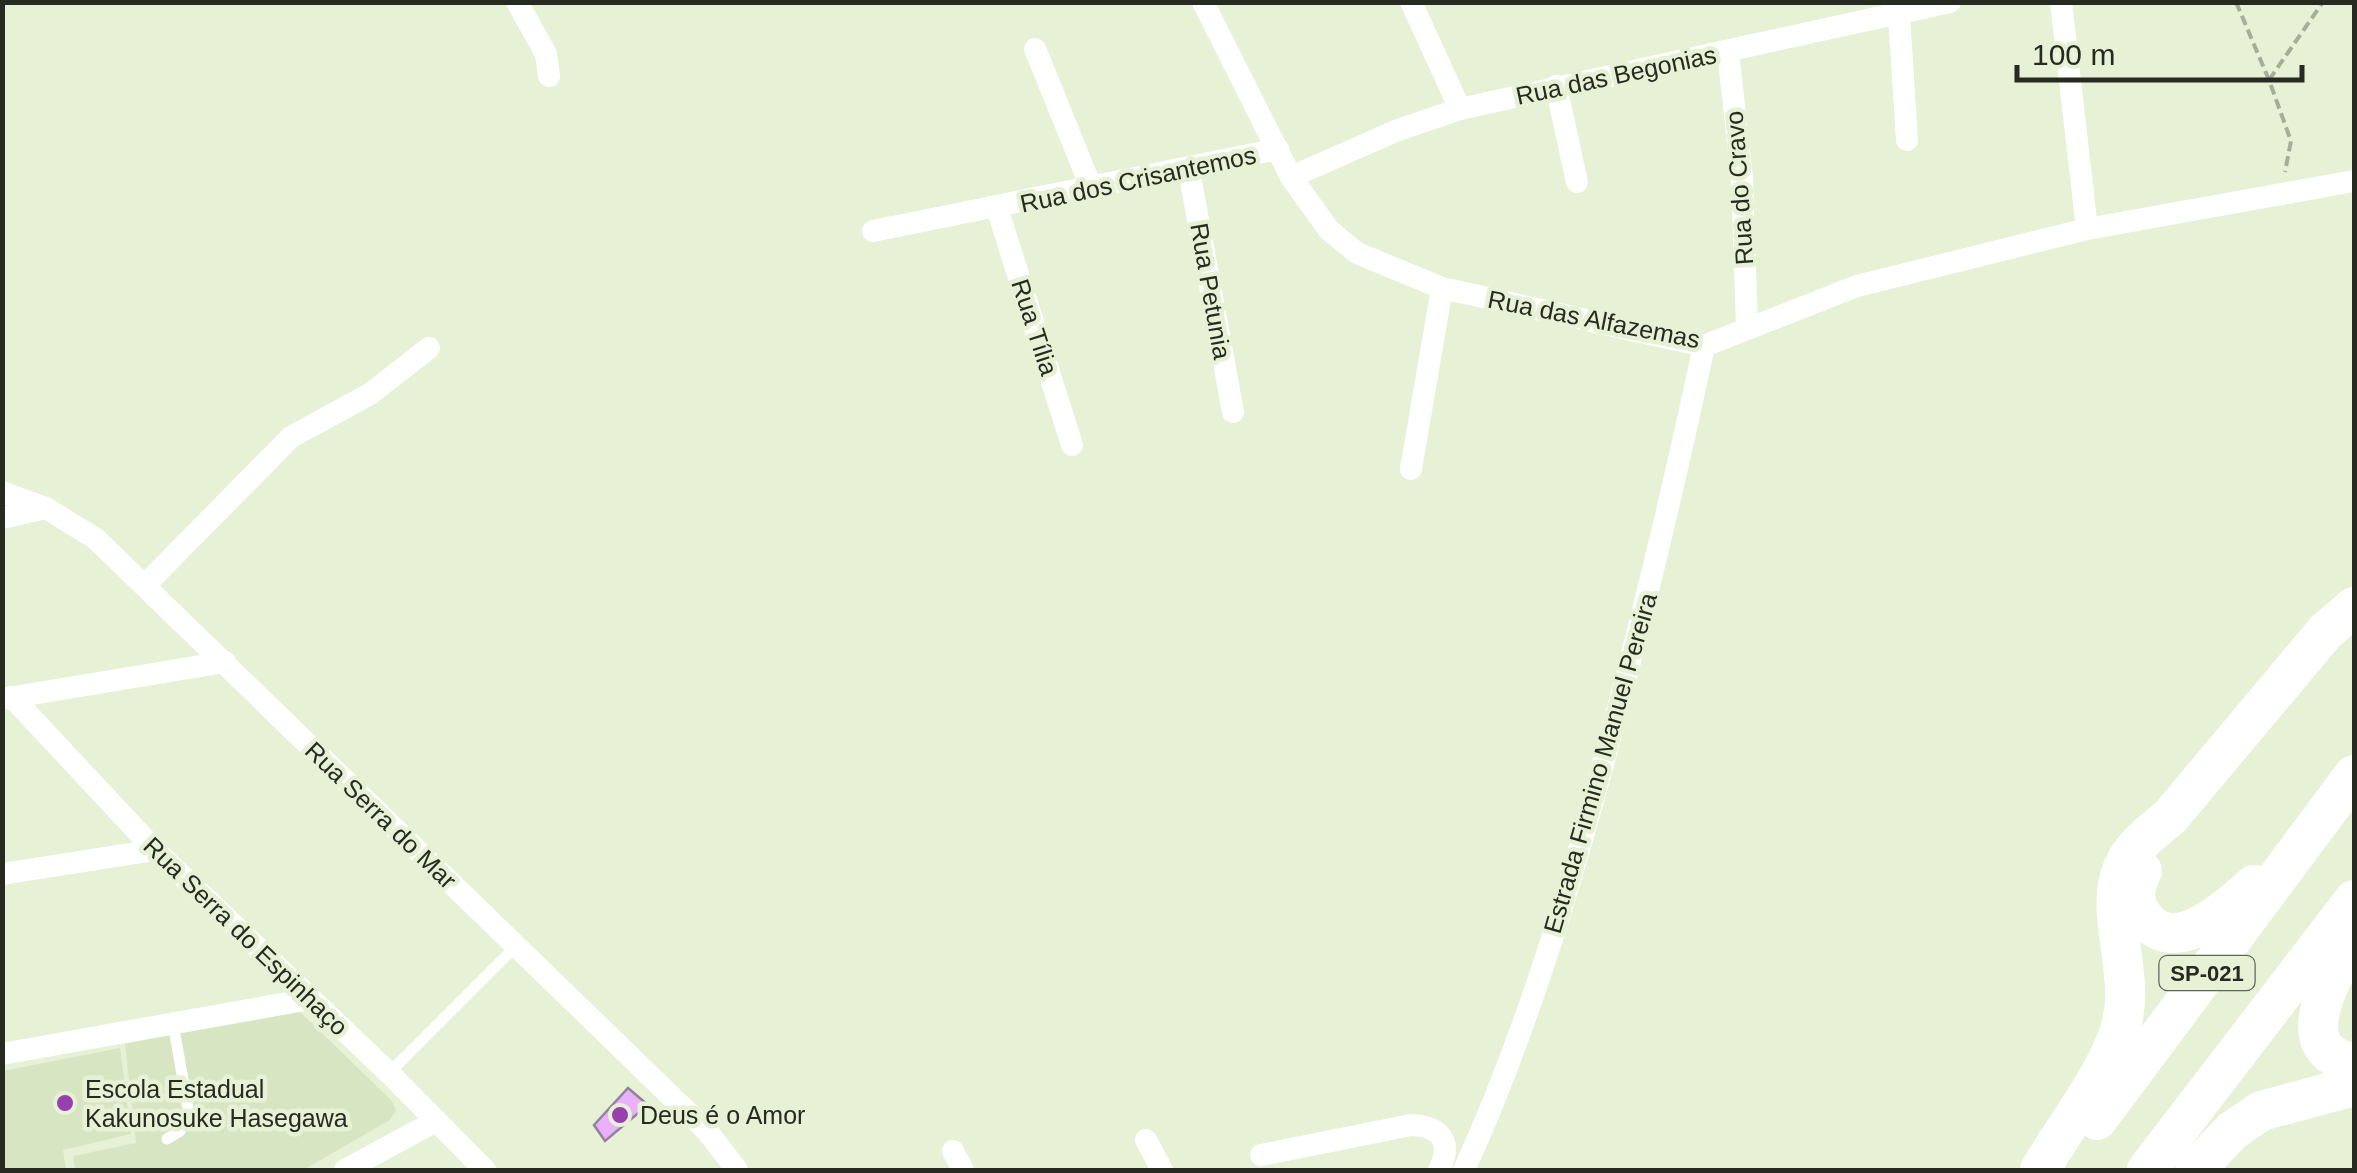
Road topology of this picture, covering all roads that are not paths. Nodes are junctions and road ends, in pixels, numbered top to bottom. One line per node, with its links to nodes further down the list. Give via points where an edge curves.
1 (517, 2): 9 (street, via 546,54)
2 (1202, 2): 13 (street, Rua das Alfazemas)
3 (1412, 2): 11 (street)
4 (1950, 2): 6 (street, Rua das Begonias)
5 (2062, 2): 20 (street)
6 (1899, 16): 8 (street, Rua das Begonias); 12 (street)
7 (1035, 48): 18 (street)
8 (1728, 50): 10 (street, Rua das Begonias); 23 (street, Rua do Cravo, via 1742,179)
9 (548, 76)
10 (1556, 86): 11 (street, Rua das Begonias); 17 (street)
11 (1460, 109): 15 (street, Rua das Begonias)
12 (1908, 140)
13 (1278, 149): 14 (street, Rua dos Crisantemos); 15 (street, Rua das Alfazemas)
14 (1189, 170): 18 (street, Rua dos Crisantemos); 26 (street, Rua Petunia)
15 (1292, 177): 22 (street, Rua das Alfazemas, via 1329,230 1357,253)
16 (2354, 181): 20 (street, Rua das Alfazemas)
17 (1577, 182)
18 (1091, 187): 19 (street, Rua dos Crisantemos)
19 (997, 208): 21 (street, Rua dos Crisantemos); 27 (street, Rua Tília)
20 (2087, 229): 23 (street, Rua das Alfazemas, via 1857,286)
21 (873, 231)
22 (1442, 288): 24 (street, Rua das Alfazemas); 28 (street)
23 (1747, 327): 24 (street, Rua das Alfazemas)
24 (1704, 346): 59 (street, Estrada Firmino Manuel Pereira, via 1663,538 1582,844 1527,1012)
25 (429, 348): 32 (street, via 370,394 291,437)
26 (1233, 412)
27 (1072, 445)
28 (1411, 470)
29 (2, 492): 30 (street, Rua Serra do Mar)
30 (46, 508): 31 (street); 32 (street, Rua Serra do Mar, via 96,539)
31 (2, 518)
32 (144, 585): 34 (street, Rua Serra do Mar)
33 (2354, 607): 37 (highway, via 2325,632)
34 (225, 662): 35 (street); 43 (street, Rua Serra do Mar)
35 (7, 698): 39 (street, Rua Serra do Espinhaço)
36 (2354, 775): 38 (highway, SP-021)
37 (2170, 816): 38 (highway, via 2134,887 2138,910 2151,927 2172,933 2220,915); 60 (highway, via 2123,866 2116,895 2126,966 2119,1035)
38 (2313, 832): 61 (highway, SP-021)
39 (154, 850): 40 (street); 44 (street, Rua Serra do Espinhaço)
40 (2, 874)
41 (2354, 900): 62 (highway, SP-021)
42 (2354, 936): 47 (highway, via 2317,1015 2326,1048)
43 (515, 947): 48 (lane); 56 (street, Rua Serra do Mar, via 707,1131)
44 (310, 999): 45 (street); 48 (street, Rua Serra do Espinhaço)
45 (172, 1024): 46 (street); 51 (lane, via 189,1114)
46 (2, 1054)
47 (2354, 1063)
48 (389, 1074): 50 (street, Rua Serra do Espinhaço)
49 (2354, 1086): 63 (highway, via 2246,1119)
50 (436, 1121): 54 (street); 55 (street, Rua Serra do Espinhaço)
51 (167, 1139)
52 (1146, 1140): 57 (street)
53 (1261, 1155): 58 (street, via 1425,1125 1442,1137)
54 (345, 1170)
55 (484, 1170)
56 (734, 1170)
57 (1162, 1170)
58 (1438, 1170)
59 (1464, 1170)
60 (2040, 1170)
61 (2059, 1170)
62 (2148, 1170)
63 (2195, 1170)

